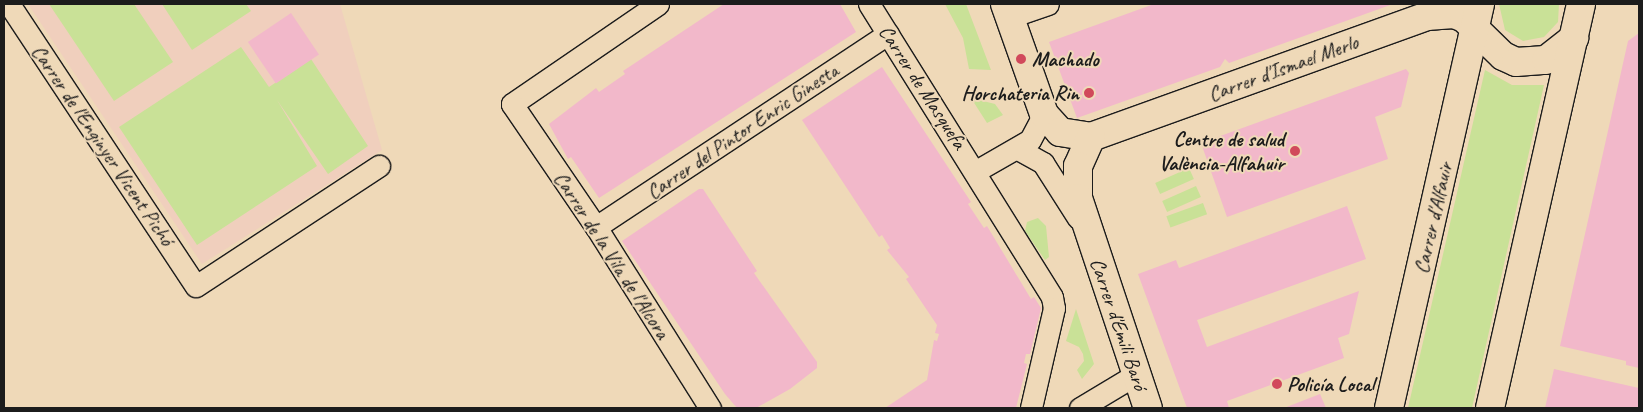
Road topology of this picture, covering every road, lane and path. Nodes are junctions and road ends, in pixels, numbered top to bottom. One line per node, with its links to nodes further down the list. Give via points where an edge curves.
1 (9, 4): 13 (street, Carrer de l'Enginyer Vicent Pichó, via 196,286)
2 (658, 4): 15 (street, Carrer de la Vila de l'Alcora, via 512,104)
3 (869, 4): 8 (street, Carrer de Masquefa)
4 (1048, 4): 6 (street)
5 (1581, 4): 9 (main road)
6 (1008, 11): 10 (main road)
7 (1477, 15): 9 (main road, via 1503,56 1529,64 1546,60); 11 (main road, Carrer d'Ismael Merlo, via 1427,16); 22 (main road, Carrer d'Alfauir)
8 (888, 34): 14 (street, Carrer de Masquefa); 15 (street, Carrer del Pintor Enric Ginesta)
9 (1574, 38): 23 (main road)
10 (1044, 114): 11 (main road, via 1060,132); 12 (street, via 1037,132)
11 (1091, 137): 16 (main road, Carrer d'Emili Baró, via 1081,156 1076,186)
12 (1018, 149): 14 (street, Carrer de Masquefa); 16 (street, Carrer d'Emili Baró, via 1043,163)
13 (379, 166)
14 (976, 171): 19 (street, Carrer de Masquefa, via 1052,297 1054,308)
15 (596, 228): 18 (street, Carrer de la Vila de l'Alcora)
16 (1091, 240): 17 (main road, Carrer d'Emili Baró)
17 (1135, 375): 20 (street); 21 (main road, Carrer d'Emili Baró)
18 (710, 408)
19 (1031, 408)
20 (1080, 408)
21 (1148, 408)
22 (1390, 408)
23 (1490, 408)

